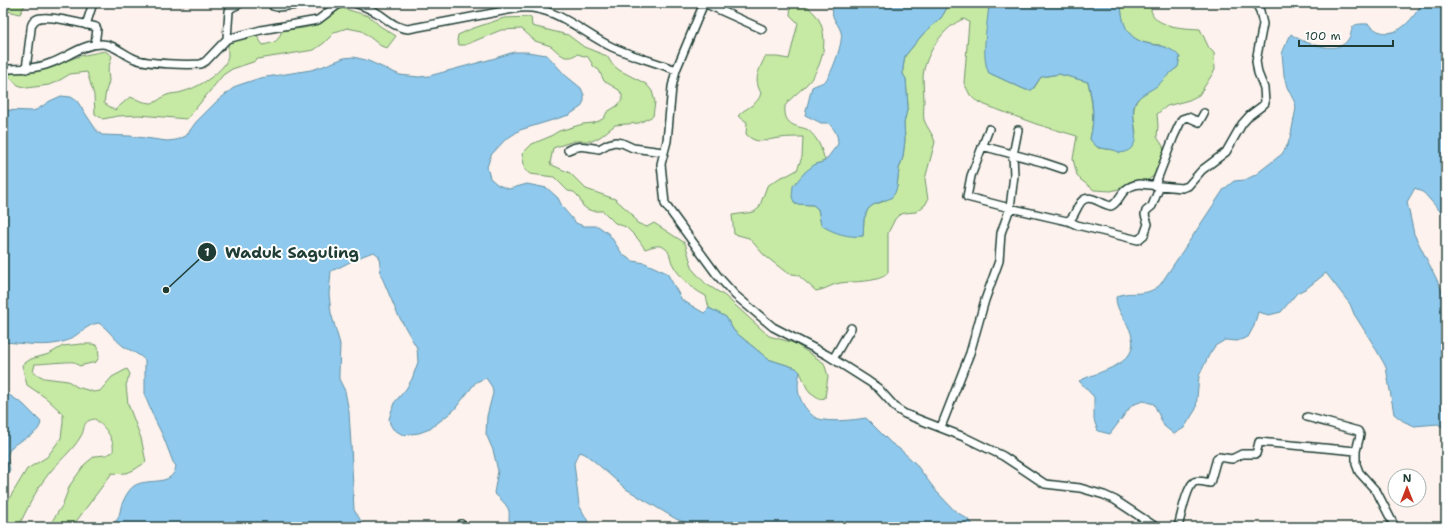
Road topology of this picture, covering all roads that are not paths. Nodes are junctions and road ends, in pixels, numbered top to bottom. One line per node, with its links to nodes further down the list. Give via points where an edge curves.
1 (93, 3): 9 (street)
2 (241, 3): 11 (street, via 228,11)
3 (273, 3): 7 (street, via 277,7)
4 (355, 3): 8 (street, via 372,10 398,27 408,29)
5 (704, 3): 10 (street); 15 (street)
6 (1256, 3): 24 (street, via 1262,24 1256,60 1264,88 1265,103 1242,124 1226,152 1202,170 1188,186 1182,188)
7 (341, 4): 11 (street, via 318,20)
8 (517, 5): 15 (street, via 535,8 569,20 613,48)
9 (86, 25): 12 (street, via 97,27); 13 (street, via 56,18 37,19 30,29)
10 (762, 29)
11 (227, 39): 12 (street, via 206,61 198,64 140,61 107,44)
12 (95, 44): 13 (street, via 76,50 50,64)
13 (26, 68): 14 (street)
14 (3, 69)
15 (676, 70): 21 (street, via 667,141)
16 (1204, 113): 24 (street, via 1199,122 1188,117 1182,119)
17 (989, 129): 19 (street)
18 (1018, 130): 22 (street)
19 (982, 146): 22 (street); 25 (street, via 971,176 967,197)
20 (568, 150): 21 (street, via 582,146 599,149 615,142 633,148)
21 (663, 152): 28 (street, via 661,164 665,204 717,275 735,295 773,327)
22 (1014, 155): 23 (street); 25 (street)
23 (1063, 169)
24 (1158, 185): 26 (street, via 1139,184 1129,187 1112,206 1092,198 1085,199); 26 (street, via 1152,206 1146,211 1148,224 1144,235 1138,240)
25 (1010, 208): 26 (street); 30 (street, via 1001,233 999,262 970,353)
26 (1068, 221)
27 (851, 328): 28 (street)
28 (833, 359): 30 (street, via 878,388 897,409)
29 (1307, 418): 31 (street, via 1358,431 1360,435)
30 (941, 427): 32 (street, via 1003,456 1045,484 1080,488 1115,500)
31 (1356, 452): 33 (street, via 1259,442 1256,454 1242,454 1232,459 1219,457 1210,482 1194,482 1190,488); 34 (street, via 1359,472 1377,492)
32 (1156, 527)
33 (1178, 527)
34 (1394, 527)

